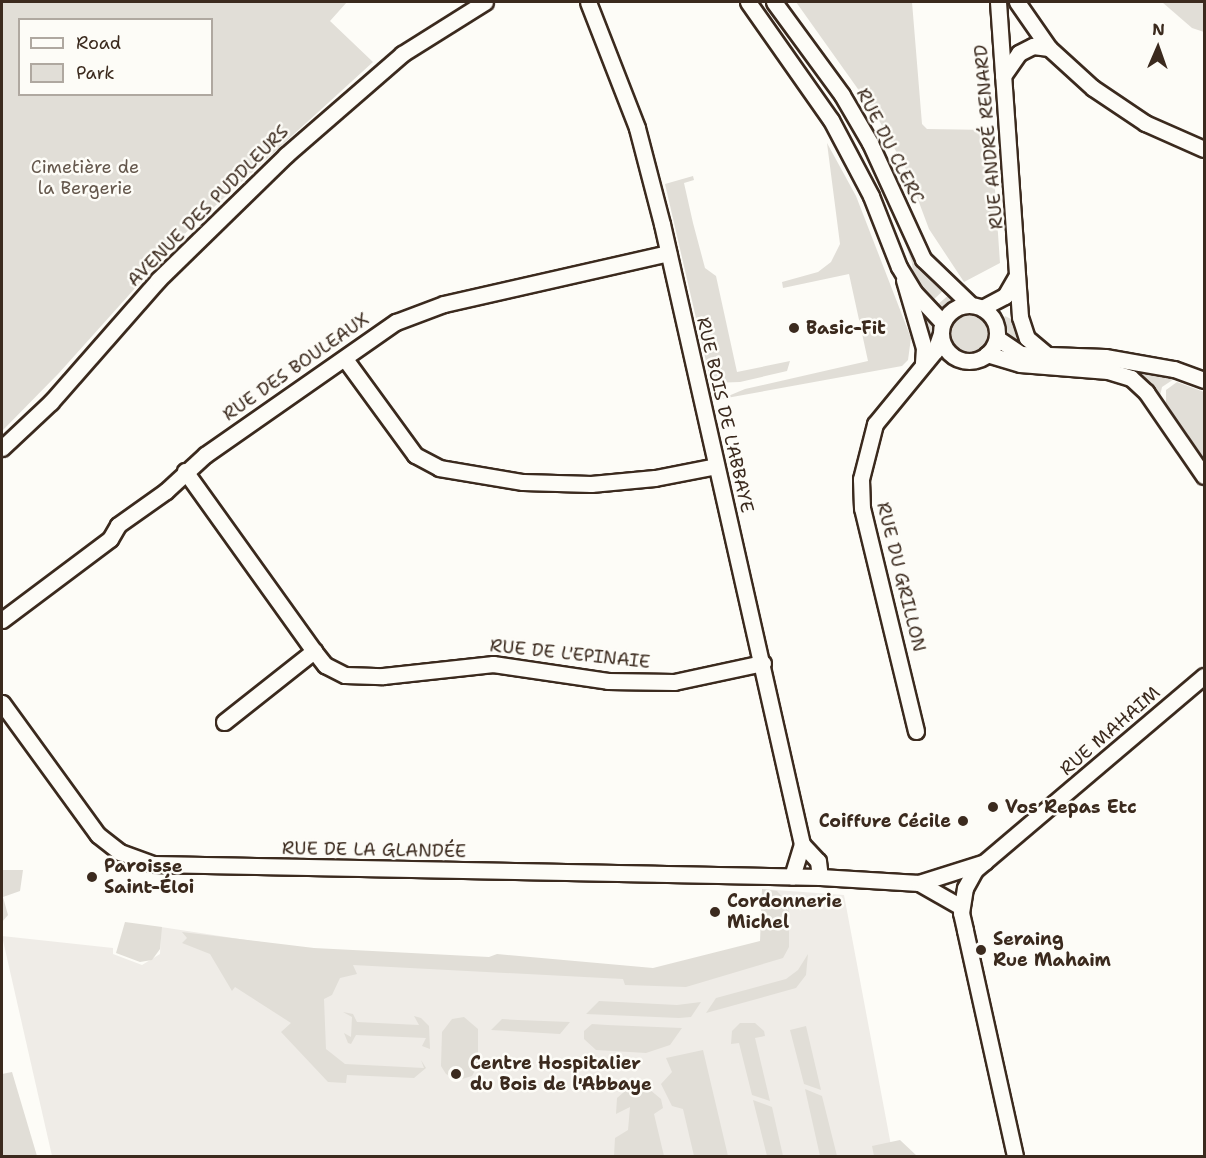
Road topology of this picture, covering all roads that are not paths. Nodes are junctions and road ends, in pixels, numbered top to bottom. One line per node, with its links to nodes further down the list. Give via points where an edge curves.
1 (485, 2): 26 (street, AVENUE DES PUDDLEURS, via 422,39 374,77 201,236 51,402)
2 (588, 2): 12 (street, RUE BOIS DE L'ABBAYE, via 637,128)
3 (738, 2): 8 (street, via 755,21)
4 (748, 2): 8 (street)
5 (774, 2): 16 (street, RUE DU CLERC, via 842,95 870,143 923,259)
6 (998, 2): 10 (street, RUE ANDRÉ RENARD)
7 (1017, 2): 9 (street)
8 (768, 27): 14 (street, via 853,158)
9 (1049, 48): 10 (street, via 1033,46 1019,53); 11 (street, via 1126,113)
10 (1003, 76): 13 (street, RUE ANDRÉ RENARD)
11 (1204, 149)
12 (668, 253): 22 (street, RUE DES BOULEAUX, via 427,309 396,322); 27 (street, RUE BOIS DE L'ABBAYE)
13 (1019, 269): 15 (street, RUE ANDRÉ RENARD); 16 (street, via 1005,296)
14 (904, 274): 17 (street); 24 (street, via 905,295 924,348)
15 (1018, 291): 18 (street, RUE ANDRÉ RENARD); 20 (street, RUE ANDRÉ RENARD, via 1022,329 1034,346)
16 (977, 307): 17 (street, via 955,309); 18 (street)
17 (942, 328): 21 (street, via 946,348); 24 (street, RUE DU GRILLON, via 935,351)
18 (997, 332): 19 (street); 20 (street, via 1021,354)
19 (987, 354): 21 (street, via 973,360); 23 (street, via 1020,364)
20 (1047, 355): 23 (street)
21 (957, 358): 24 (street, RUE DU GRILLON)
22 (345, 359): 27 (street, via 415,455 439,468 513,481 591,484 655,478); 28 (street, RUE DES BOULEAUX)
23 (1089, 363): 25 (street, via 1174,369); 29 (street, via 1138,383)
24 (919, 370): 36 (street, RUE DU GRILLON, via 875,424 863,465 861,494)
25 (1204, 380)
26 (2, 448)
27 (716, 465): 32 (street, RUE BOIS DE L'ABBAYE)
28 (185, 471): 30 (street, RUE DES BOULEAUX, via 118,525 110,539); 31 (street, RUE DE L'EPINAIE)
29 (1204, 476)
30 (2, 620)
31 (314, 651): 32 (street, RUE DE L'EPINAIE, via 333,670 358,677 409,675 477,664 608,681 674,682); 35 (street)
32 (763, 663): 37 (street, RUE BOIS DE L'ABBAYE)
33 (1204, 676): 38 (street, RUE MAHAIM)
34 (2, 703): 39 (street, RUE DE LA GLANDÉE, via 98,835 120,852 150,863)
35 (224, 722)
36 (916, 731)
37 (802, 844): 39 (street, RUE BOIS DE L'ABBAYE); 40 (street, RUE BOIS DE L'ABBAYE, via 818,861)
38 (985, 862): 41 (street, RUE MAHAIM); 42 (street, RUE MAHAIM, via 969,878)
39 (792, 877): 40 (street, RUE DE LA GLANDÉE)
40 (820, 877): 41 (street, RUE MAHAIM)
41 (919, 883): 42 (street, RUE MAHAIM)
42 (961, 907): 43 (street, RUE MAHAIM)
43 (1015, 1156)

